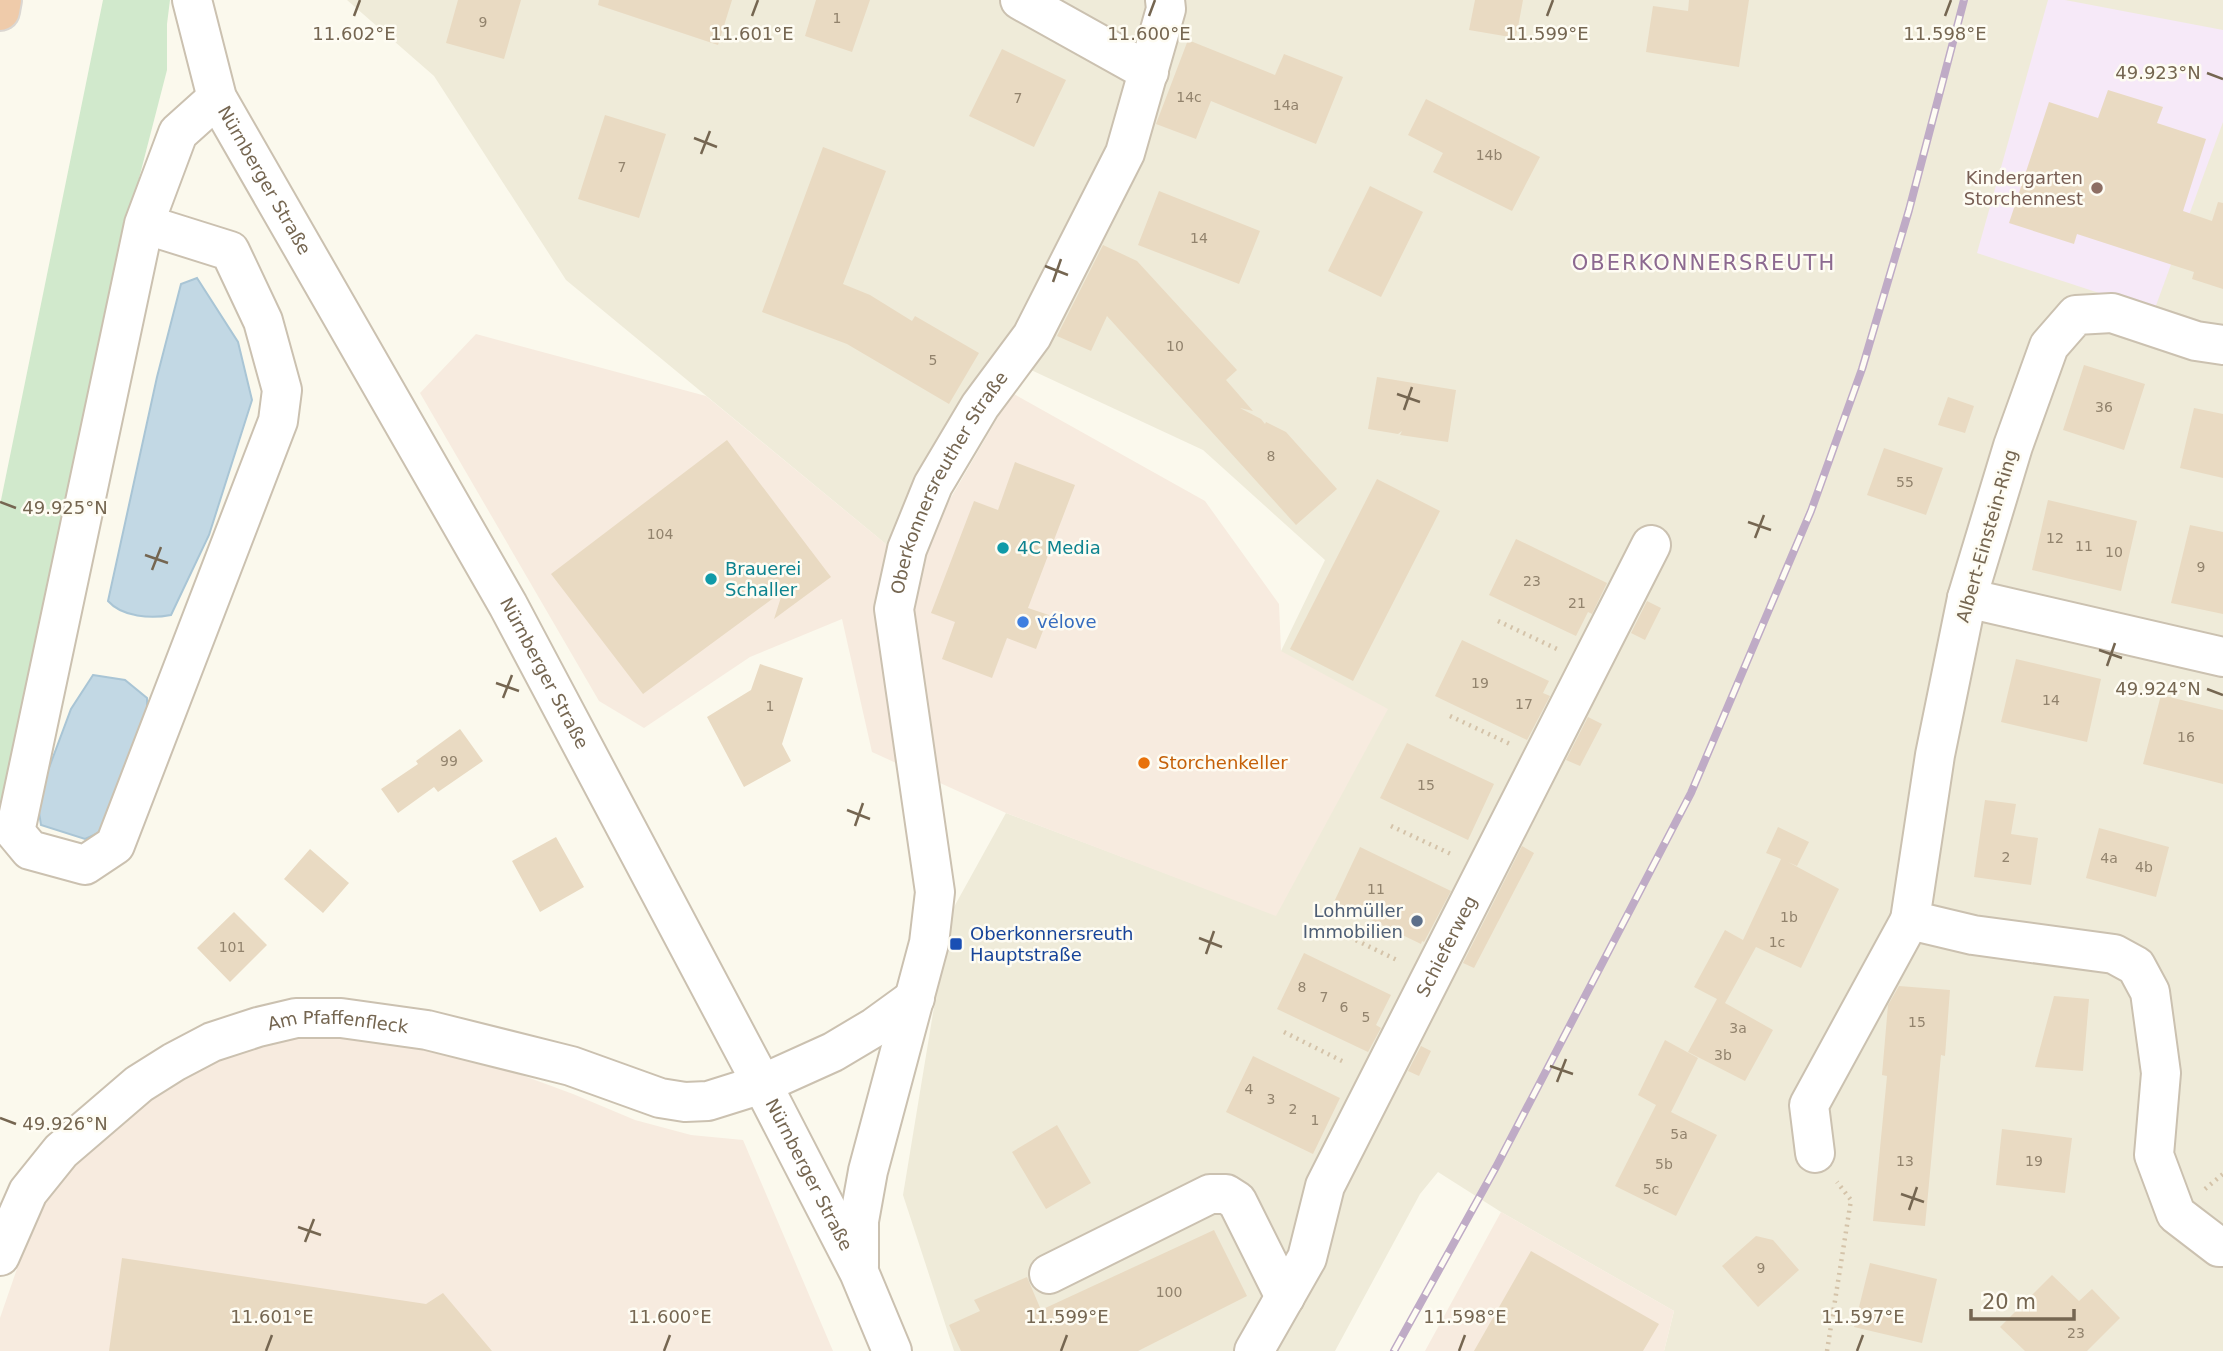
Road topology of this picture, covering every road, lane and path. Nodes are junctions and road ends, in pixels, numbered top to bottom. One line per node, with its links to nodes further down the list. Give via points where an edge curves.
1 (2, 0): 5 (highway)
2 (191, 0): 7 (street, Nürnberger Straße)
3 (1020, 0): 6 (street)
4 (1165, 0): 6 (street, Oberkonnersreuther Straße)
5 (0, 12)
6 (1149, 72): 22 (street, Oberkonnersreuther Straße, via 1119,166 1032,336 980,406 933,485 908,549 894,609 935,892 929,943)
7 (217, 98): 8 (street, via 178,133); 25 (street, Nürnberger Straße, via 508,605)
8 (144, 224): 8 (street, via 15,831 30,850 85,866 115,845 278,421 282,390 263,321 230,251)
9 (2223, 345): 11 (street, Albert-Einstein-Ring, via 2196,341 2112,313 2076,315 2049,346)
10 (1651, 545): 14 (street, Schieferweg)
11 (1966, 598): 13 (street); 19 (street, Albert-Einstein-Ring)
12 (1497, 621): 14 (path)
13 (2223, 657)
14 (1589, 664): 16 (street, Schieferweg)
15 (1450, 716): 16 (path)
16 (1542, 759): 18 (street, Schieferweg)
17 (1391, 826): 18 (path)
18 (1485, 870): 21 (street, Schieferweg)
19 (1910, 920): 26 (street, Albert-Einstein-Ring, via 1809,1105); 27 (street, via 1973,935 2114,954 2136,966 2150,992 2161,1073 2154,1155 2176,1214)
20 (1337, 931): 21 (path)
21 (1431, 977): 24 (street, Schieferweg)
22 (915, 998): 25 (street, via 833,1052); 29 (street, Oberkonnersreuther Straße, via 868,1171 859,1221)
23 (1284, 1032): 24 (path)
24 (1379, 1079): 31 (street, Schieferweg, via 1325,1186 1307,1258)
25 (762, 1084): 28 (street, Am Pfaffenfleck, via 708,1101 685,1102 660,1098 571,1066 427,1030 341,1018 296,1018 212,1042 139,1084 61,1151 28,1192); 29 (street, Nürnberger Straße)
26 (1815, 1153): 34 (path, via 1851,1200)
27 (2223, 1247)
28 (0, 1256)
29 (859, 1272): 32 (street, Nürnberger Straße)
30 (1049, 1274): 31 (street, via 1210,1194 1226,1194 1237,1201)
31 (1285, 1297): 33 (street, Schieferweg)
32 (892, 1351)
33 (1254, 1351)
34 (1826, 1351)

